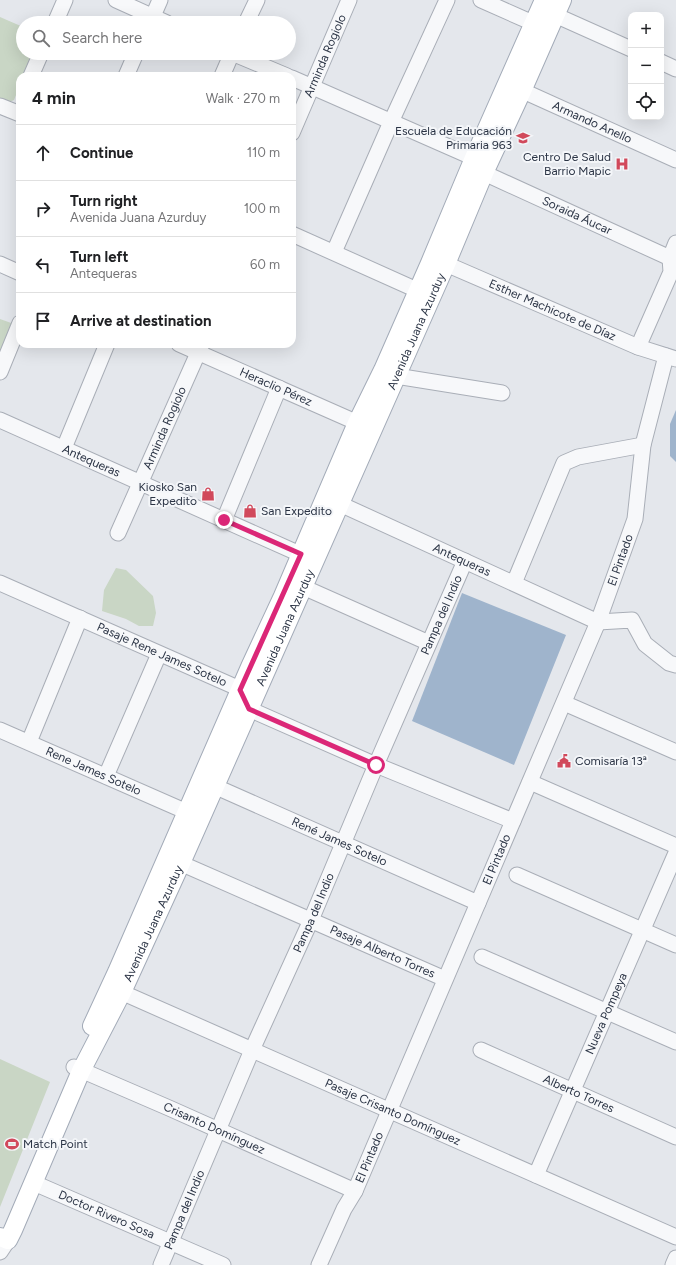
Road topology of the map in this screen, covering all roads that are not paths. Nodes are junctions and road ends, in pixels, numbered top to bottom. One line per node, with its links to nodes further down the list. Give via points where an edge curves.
1 (65, 0): 9 (street)
2 (116, 0): 10 (street)
3 (160, 0): 11 (street)
4 (256, 0): 12 (street)
5 (349, 0): 25 (street, Arminda Rogiolo)
6 (447, 0): 29 (street)
7 (481, 0): 8 (street)
8 (546, 9): 13 (street); 26 (main road, Avenida Juana Azurduy)
9 (58, 16)
10 (144, 16)
11 (153, 16)
12 (249, 16)
13 (629, 48)
14 (38, 60): 20 (street)
15 (133, 60): 21 (street)
16 (229, 60): 22 (street)
17 (249, 60): 23 (street)
18 (664, 63): 19 (street)
19 (676, 69)
20 (33, 72)
21 (128, 72)
22 (224, 72)
23 (277, 72)
24 (296, 80): 25 (street)
25 (312, 87): 29 (street); 30 (street, Arminda Rogiolo)
26 (515, 88): 31 (main road, Avenida Juana Azurduy); 32 (street, Armando Anello); 33 (main road, Avenida Juana Azurduy)
27 (0, 106): 28 (street)
28 (16, 109)
29 (391, 122): 31 (street); 36 (street)
30 (296, 124)
31 (474, 158): 33 (street); 39 (main road, Avenida Juana Azurduy)
32 (676, 160)
33 (484, 173): 37 (street, Soraida Áucar); 39 (main road, Avenida Juana Azurduy)
34 (296, 236): 36 (street)
35 (676, 243): 37 (street)
36 (334, 252): 41 (street)
37 (673, 257): 43 (street, via 671,272)
38 (0, 264): 40 (street)
39 (438, 264): 41 (main road, Avenida Juana Azurduy); 43 (street, Esther Machicote de Díaz)
40 (16, 271)
41 (424, 294): 48 (main road, Avenida Juana Azurduy)
42 (16, 332): 47 (street)
43 (638, 347): 46 (street, Esther Machicote de Díaz)
44 (105, 348): 54 (street)
45 (200, 348): 49 (street, Heraclio Pérez); 55 (street, Arminda Rogiolo)
46 (671, 358): 53 (street, El Pintado)
47 (0, 372)
48 (389, 373): 50 (street); 52 (main road, Avenida Juana Azurduy)
49 (279, 388): 52 (street, Heraclio Pérez); 57 (street)
50 (502, 393)
51 (0, 420): 54 (street, Antequeras)
52 (364, 426): 56 (main road, Avenida Juana Azurduy)
53 (642, 445): 62 (street, via 578,457 564,463); 65 (street, El Pintado, via 635,519)
54 (64, 448): 55 (street, Antequeras)
55 (140, 482): 57 (street, Antequeras); 58 (street, Arminda Rogiolo)
56 (333, 500): 59 (main road, Avenida Juana Azurduy); 60 (street, Antequeras)
57 (224, 520): 59 (street, Antequeras)
58 (118, 533)
59 (308, 557): 63 (main road, Avenida Juana Azurduy)
60 (465, 560): 62 (street, Antequeras); 66 (street, Pampa del Indio)
61 (0, 583): 64 (street, Pasaje Rene James Sotelo)
62 (514, 583): 65 (street, Antequeras)
63 (296, 584): 66 (street); 69 (main road, Avenida Juana Azurduy); 71 (main road, Avenida Juana Azurduy)
64 (80, 618): 67 (street, Pasaje Rene James Sotelo); 73 (street)
65 (598, 622): 68 (street, via 632,620 645,644 669,663); 70 (street, El Pintado)
66 (429, 643): 75 (street, Pampa del Indio)
67 (159, 654): 69 (street, Pasaje Rene James Sotelo); 76 (street)
68 (676, 665)
69 (240, 690): 71 (street, Pasaje Rene James Sotelo); 78 (main road, Avenida Juana Azurduy)
70 (564, 703): 74 (street); 77 (street, El Pintado)
71 (249, 709): 75 (street); 78 (main road, Avenida Juana Azurduy)
72 (0, 730): 73 (street, Rene James Sotelo)
73 (29, 742): 76 (street, Rene James Sotelo)
74 (676, 752)
75 (376, 765): 80 (street); 81 (street, Pampa del Indio)
76 (106, 776): 79 (street, Rene James Sotelo)
77 (530, 782): 80 (street, El Pintado); 82 (street)
78 (208, 784): 79 (main road, Avenida Juana Azurduy); 81 (street, René James Sotelo); 84 (main road, Avenida Juana Azurduy)
79 (187, 812): 84 (main road, Avenida Juana Azurduy)
80 (513, 821): 86 (street, El Pintado)
81 (344, 844): 86 (street, René James Sotelo); 87 (street, Pampa del Indio)
82 (676, 846)
83 (676, 853): 88 (street, Nueva Pompeya)
84 (174, 860): 87 (street, Pasaje Alberto Torres); 92 (main road, Avenida Juana Azurduy, via 117,972)
85 (517, 875): 88 (street)
86 (478, 903): 91 (street, El Pintado)
87 (311, 920): 91 (street, Pasaje Alberto Torres); 95 (street, Pampa del Indio)
88 (642, 930): 89 (street); 93 (street, Nueva Pompeya)
89 (676, 945)
90 (482, 957): 93 (street)
91 (445, 979): 99 (street, El Pintado)
92 (116, 990): 95 (street, Pasaje Crisanto Domínguez); 97 (main road, Avenida Juana Azurduy)
93 (607, 1012): 94 (street); 98 (street, Nueva Pompeya)
94 (676, 1042)
95 (252, 1050): 99 (street, Pasaje Crisanto Domínguez); 100 (street, Pampa del Indio)
96 (481, 1050): 98 (street, Alberto Torres)
97 (77, 1069): 100 (street, Crisanto Domínguez); 103 (main road, Avenida Juana Azurduy); 105 (main road, Avenida Juana Azurduy)
98 (572, 1091): 101 (street, Alberto Torres); 102 (street, Nueva Pompeya)
99 (389, 1110): 102 (street, Pasaje Crisanto Domínguez); 104 (street, El Pintado)
100 (219, 1130): 104 (street, Crisanto Domínguez); 107 (street, Pampa del Indio)
101 (676, 1136)
102 (536, 1175): 106 (street, Pasaje Crisanto Domínguez)
103 (34, 1183): 105 (main road, Avenida Juana Azurduy); 107 (street, Doctor Rivero Sosa)
104 (355, 1191): 111 (street, El Pintado, via 344,1209)
105 (3, 1236)
106 (676, 1237)
107 (171, 1243): 109 (street, Pampa del Indio); 110 (street, Doctor Rivero Sosa)
108 (676, 1258): 112 (street)
109 (162, 1265)
110 (223, 1265)
111 (319, 1265)
112 (673, 1265)

